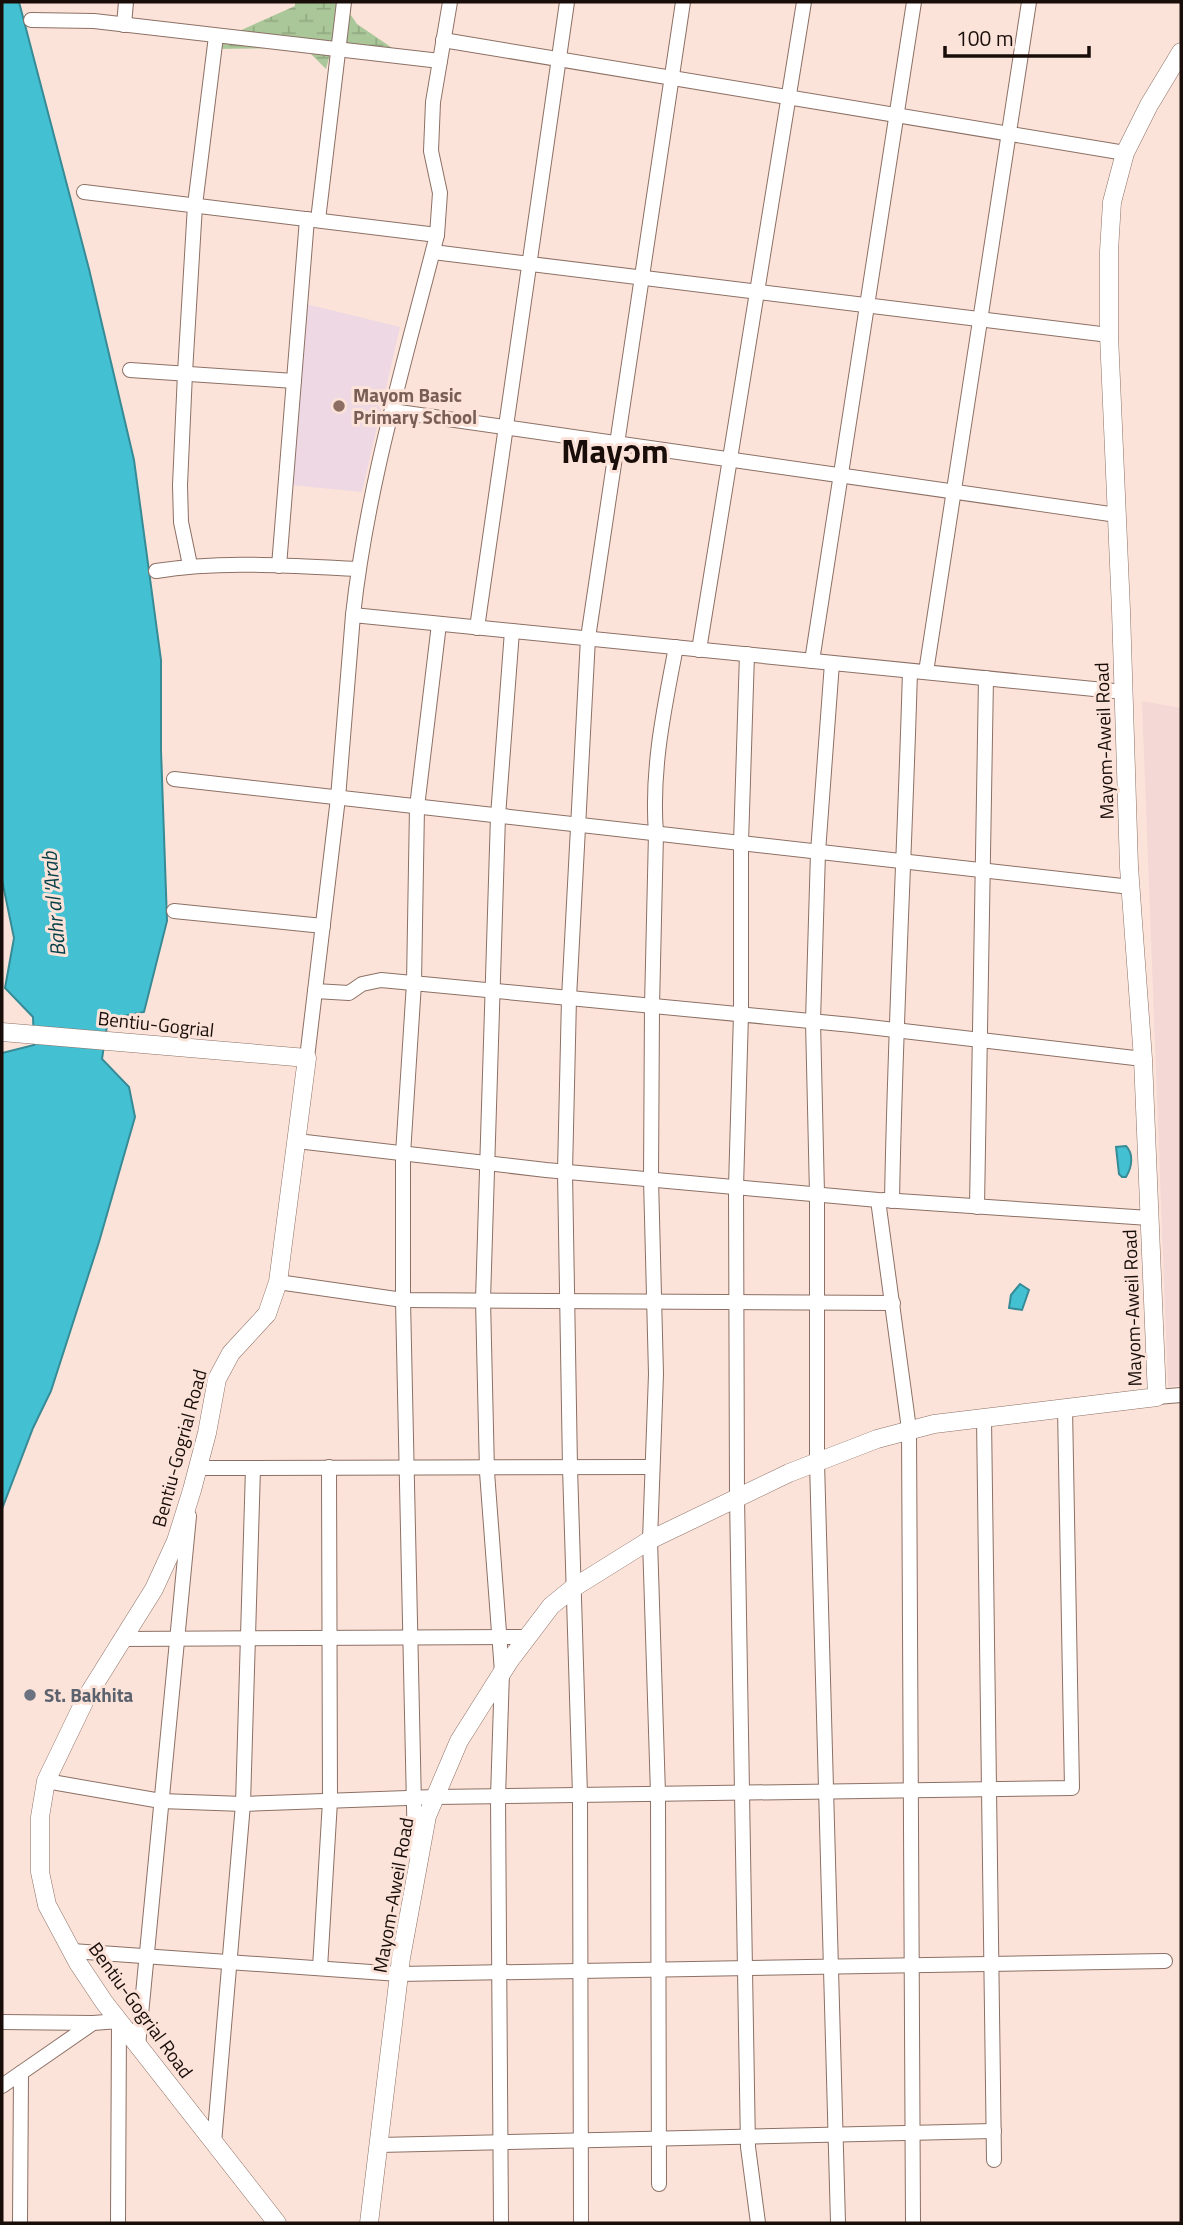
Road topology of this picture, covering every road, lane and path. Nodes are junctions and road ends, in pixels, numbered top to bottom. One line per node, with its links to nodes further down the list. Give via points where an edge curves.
1 (126, 2): 10 (street)
2 (344, 2): 13 (street)
3 (450, 2): 12 (street)
4 (567, 2): 15 (street)
5 (683, 2): 17 (street)
6 (804, 2): 18 (street)
7 (914, 2): 19 (street)
8 (1029, 2): 20 (street)
9 (31, 20): 10 (street)
10 (124, 25): 11 (street)
11 (216, 36): 13 (street); 23 (street)
12 (443, 40): 15 (street); 16 (street)
13 (337, 49): 16 (street); 24 (street)
14 (1181, 52): 21 (main road, Mayom-Aweil Road)
15 (558, 59): 17 (street); 27 (street)
16 (440, 61): 25 (street, via 431,150 440,193)
17 (672, 78): 18 (street); 28 (street)
18 (789, 97): 19 (street); 29 (street)
19 (897, 116): 20 (street); 30 (street)
20 (1008, 134): 21 (street); 31 (street)
21 (1125, 153): 32 (main road, Mayom-Aweil Road, via 1112,202)
22 (84, 192): 23 (street)
23 (195, 205): 24 (street); 34 (street)
24 (313, 220): 25 (street); 35 (street)
25 (437, 235): 26 (street)
26 (433, 251): 27 (street); 36 (street)
27 (529, 263): 28 (street); 37 (street)
28 (642, 277): 29 (street); 38 (street)
29 (757, 291): 30 (street); 39 (street)
30 (867, 305): 31 (street); 40 (street)
31 (980, 319): 32 (street); 41 (street)
32 (1109, 335): 42 (main road, Mayom-Aweil Road)
33 (130, 370): 34 (street)
34 (185, 373): 35 (street); 43 (street, via 181,522)
35 (294, 381): 44 (street)
36 (392, 411): 37 (street); 45 (street)
37 (506, 427): 38 (street); 49 (street)
38 (617, 443): 39 (street); 51 (street)
39 (730, 458): 40 (street); 53 (street)
40 (841, 474): 41 (street); 55 (street)
41 (954, 491): 42 (street); 58 (street)
42 (1117, 515): 60 (main road, Mayom-Aweil Road)
43 (190, 565): 44 (street); 46 (street)
44 (279, 566): 45 (street)
45 (358, 569): 47 (street)
46 (156, 572)
47 (353, 615): 48 (street); 62 (street)
48 (439, 624): 49 (street); 63 (street)
49 (477, 628): 50 (street)
50 (512, 631): 51 (street); 64 (street)
51 (587, 638): 52 (street); 65 (street)
52 (677, 647): 53 (street); 66 (street, via 659,735)
53 (699, 650): 54 (street)
54 (747, 654): 55 (street); 67 (street)
55 (812, 661): 56 (street)
56 (832, 663): 57 (street); 68 (street)
57 (910, 671): 58 (street); 69 (street)
58 (926, 672): 59 (street)
59 (986, 678): 60 (street); 70 (street)
60 (1124, 692): 71 (main road, Mayom-Aweil Road)
61 (174, 779): 62 (street)
62 (338, 798): 63 (street); 73 (street)
63 (417, 807): 64 (street); 74 (street)
64 (498, 816): 65 (street); 76 (street)
65 (578, 825): 66 (street); 77 (street)
66 (656, 833): 67 (street); 78 (street)
67 (741, 843): 68 (street); 79 (street)
68 (818, 852): 69 (street); 80 (street)
69 (904, 861): 70 (street); 81 (street)
70 (983, 870): 71 (street); 83 (street)
71 (1130, 887): 85 (main road, Mayom-Aweil Road)
72 (174, 911): 73 (street)
73 (323, 926): 75 (street)
74 (414, 983): 75 (street, via 381,980 349,993); 76 (street); 87 (street)
75 (315, 991): 84 (street)
76 (491, 991): 77 (street); 88 (street)
77 (569, 998): 78 (street); 89 (street)
78 (652, 1006): 79 (street); 90 (street)
79 (741, 1014): 80 (street); 91 (street)
80 (813, 1021): 81 (street); 92 (street)
81 (895, 1030): 83 (street); 93 (street)
82 (2, 1032): 84 (main road, Bentiu-Gogrial)
83 (980, 1040): 85 (street); 94 (street)
84 (307, 1058): 86 (main road, Bentiu-Gogrial Road)
85 (1143, 1059): 95 (main road, Mayom-Aweil Road)
86 (297, 1141): 87 (street); 96 (main road, Bentiu-Gogrial Road)
87 (403, 1154): 88 (street); 97 (street)
88 (487, 1163): 89 (street); 98 (street)
89 (565, 1172): 90 (street); 99 (street)
90 (651, 1180): 91 (street); 100 (street)
91 (736, 1187): 92 (street); 101 (street)
92 (817, 1194): 93 (street); 102 (street)
93 (885, 1201): 94 (street); 103 (street)
94 (977, 1207): 95 (street)
95 (1149, 1218): 105 (main road, Mayom-Aweil Road)
96 (278, 1282): 97 (street); 115 (main road, Bentiu-Gogrial Road, via 267,1314 231,1353 217,1379)
97 (403, 1300): 98 (street); 111 (street)
98 (484, 1300): 99 (street); 112 (street)
99 (566, 1300): 100 (street); 113 (street)
100 (655, 1301): 101 (street); 114 (street)
101 (736, 1302): 102 (street); 118 (street)
102 (816, 1302): 103 (street); 109 (street)
103 (893, 1303): 108 (street)
104 (1181, 1395): 105 (street)
105 (1157, 1397): 106 (main road, Mayom-Aweil Road)
106 (1065, 1408): 107 (main road, Mayom-Aweil Road); 130 (street, via 1072,1788)
107 (985, 1418): 108 (main road, Mayom-Aweil Road); 130 (street)
108 (909, 1429): 109 (main road, Mayom-Aweil Road); 131 (street)
109 (817, 1462): 118 (main road, Mayom-Aweil Road); 132 (street)
110 (328, 1466): 111 (street); 116 (street); 124 (street)
111 (407, 1467): 112 (street); 125 (street)
112 (487, 1467): 113 (street); 121 (street)
113 (570, 1467): 114 (street); 120 (street)
114 (652, 1467): 119 (street)
115 (198, 1468): 116 (street); 117 (main road, Bentiu-Gogrial Road)
116 (253, 1468): 123 (street)
117 (192, 1490): 126 (main road, Bentiu-Gogrial Road, via 154,1589); 127 (street)
118 (737, 1497): 119 (main road, Mayom-Aweil Road); 133 (street)
119 (650, 1541): 120 (main road, Mayom-Aweil Road); 134 (street)
120 (573, 1588): 122 (main road, Mayom-Aweil Road); 135 (street)
121 (499, 1637): 122 (street); 125 (street); 128 (street)
122 (526, 1637): 128 (main road, Mayom-Aweil Road)
123 (248, 1638): 124 (street); 127 (street); 141 (street)
124 (329, 1638): 125 (street); 140 (street)
125 (411, 1638): 138 (street)
126 (123, 1639): 127 (street); 129 (main road, Bentiu-Gogrial Road, via 86,1698)
127 (177, 1639): 139 (street)
128 (502, 1672): 136 (main road, Mayom-Aweil Road, via 459,1741); 137 (street)
129 (46, 1781): 139 (street); 143 (main road, Bentiu-Gogrial Road, via 40,1817 40,1872 47,1905)
130 (989, 1789): 131 (street); 147 (street)
131 (911, 1791): 132 (street); 148 (street)
132 (826, 1792): 133 (street); 149 (street)
133 (742, 1793): 134 (street); 151 (street)
134 (658, 1794): 135 (street); 152 (street)
135 (580, 1795): 137 (street); 153 (street)
136 (435, 1797): 137 (street); 138 (street); 142 (main road, Mayom-Aweil Road, via 421,1839)
137 (498, 1797): 154 (street)
138 (414, 1798): 140 (street); 142 (street)
139 (161, 1801): 141 (street); 144 (street)
140 (330, 1801): 141 (street); 150 (street)
141 (243, 1804): 146 (street)
142 (416, 1875): 155 (main road, Mayom-Aweil Road)
143 (72, 1951): 144 (street); 156 (main road, Bentiu-Gogrial Road)
144 (147, 1956): 146 (street); 159 (street)
145 (1165, 1961): 147 (street)
146 (228, 1962): 150 (street); 169 (street)
147 (992, 1964): 148 (street); 162 (street)
148 (912, 1965): 149 (street); 163 (street)
149 (831, 1967): 151 (street); 164 (street)
150 (320, 1968): 155 (street)
151 (745, 1968): 152 (street); 165 (street)
152 (659, 1969): 153 (street); 166 (street)
153 (580, 1971): 154 (street); 167 (street)
154 (499, 1972): 155 (street); 168 (street)
155 (399, 1974): 170 (main road, Mayom-Aweil Road)
156 (119, 2021): 158 (street); 159 (main road, Bentiu-Gogrial Road); 174 (street)
157 (2, 2022): 158 (street)
158 (93, 2023): 160 (street)
159 (138, 2046): 169 (main road, Bentiu-Gogrial Road)
160 (21, 2073): 161 (street); 173 (street)
161 (2, 2086)
162 (994, 2131): 163 (street); 171 (street)
163 (912, 2132): 164 (street); 181 (street)
164 (835, 2134): 165 (street); 180 (street)
165 (748, 2136): 166 (street); 179 (street)
166 (659, 2138): 167 (street); 172 (street)
167 (581, 2140): 168 (street); 178 (street)
168 (500, 2142): 170 (street); 177 (street)
169 (214, 2143): 175 (main road, Bentiu-Gogrial Road)
170 (379, 2145): 176 (main road, Mayom-Aweil Road)
171 (994, 2160)
172 (659, 2183)
173 (20, 2223)
174 (118, 2223)
175 (277, 2223)
176 (369, 2223)
177 (500, 2223)
178 (581, 2223)
179 (758, 2223)
180 (838, 2223)
181 (913, 2223)

